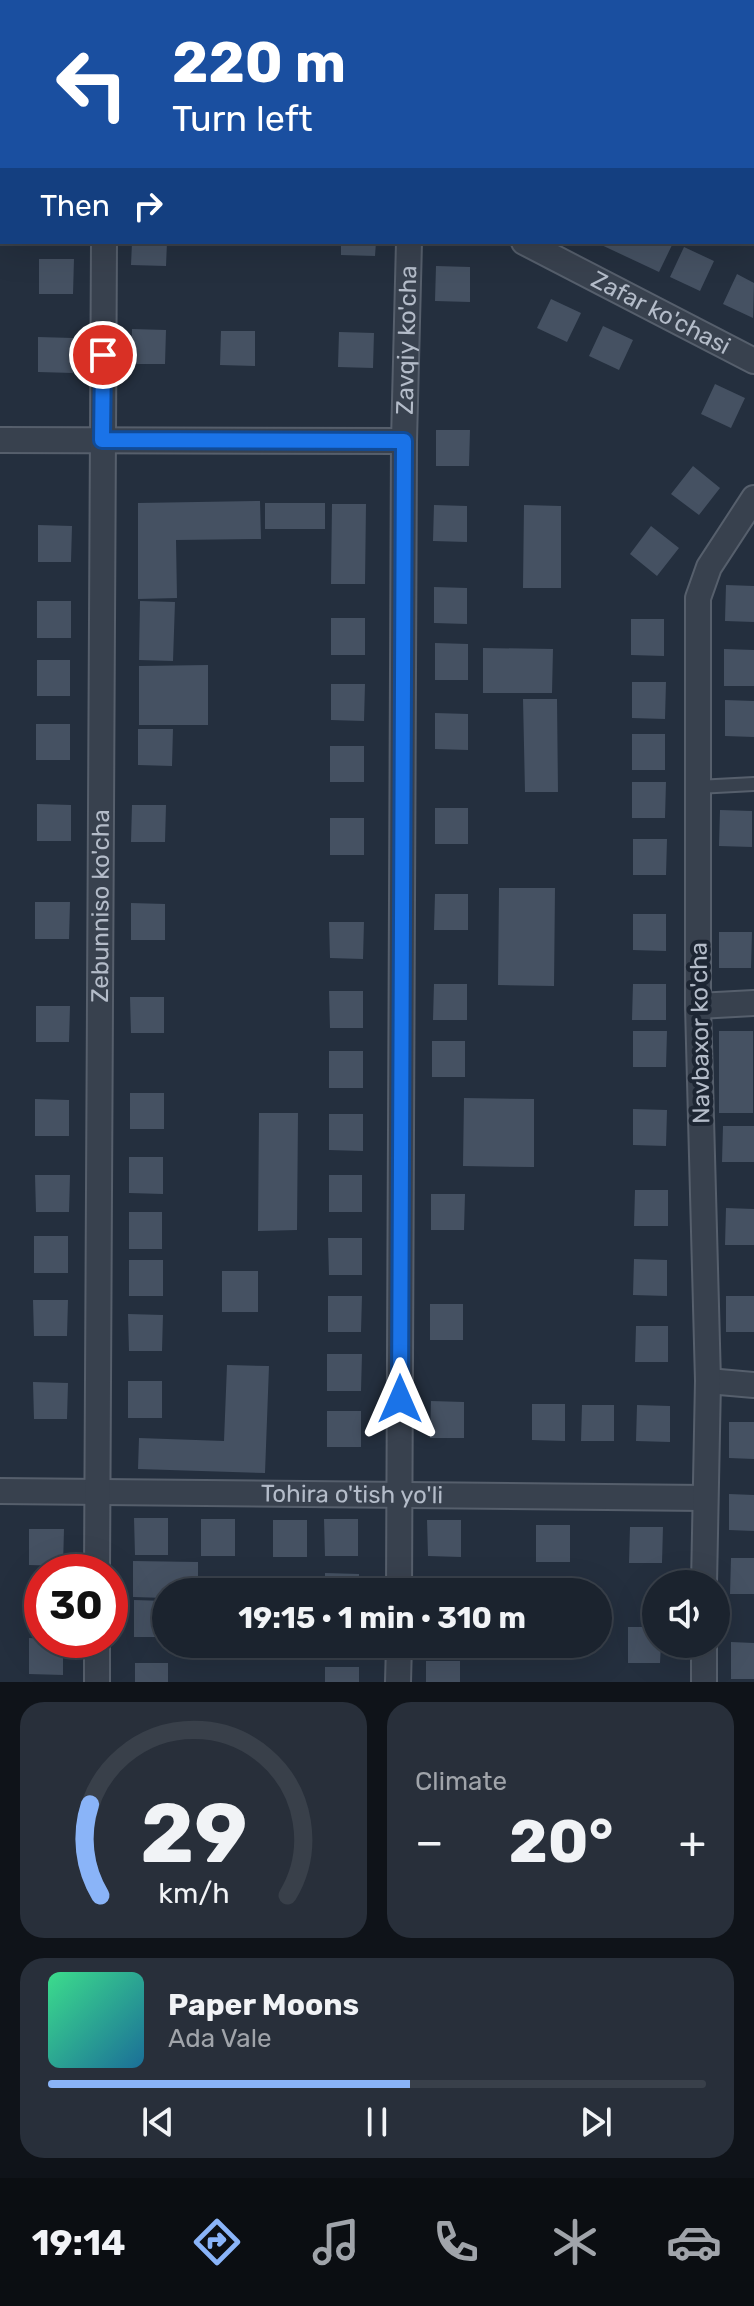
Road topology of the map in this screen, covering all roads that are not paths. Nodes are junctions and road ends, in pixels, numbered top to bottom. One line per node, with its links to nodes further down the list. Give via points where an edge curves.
1 (104, 244): 6 (street, Zebunniso ko'cha)
2 (409, 244): 7 (street, Zavqiy ko'cha)
3 (528, 244): 4 (street, Zafar ko'chasi)
4 (754, 361)
5 (0, 440): 6 (street)
6 (102, 440): 7 (street); 16 (street, Zebunniso ko'cha)
7 (404, 441): 17 (street, Zavqiy ko'cha)
8 (754, 498): 10 (street, Navbaxor ko'cha, via 709,567 698,598)
9 (754, 784): 10 (lane)
10 (697, 787): 12 (street, Navbaxor ko'cha)
11 (754, 1003): 12 (street)
12 (698, 1006): 13 (street, Navbaxor ko'cha)
13 (708, 1381): 14 (street); 18 (street, Navbaxor ko'cha)
14 (754, 1385)
15 (0, 1491): 16 (street, Tohira o'tish yo'li)
16 (98, 1492): 17 (street, Tohira o'tish yo'li); 19 (street, Zebunniso ko'cha)
17 (400, 1495): 18 (street, Tohira o'tish yo'li); 21 (street, Zavqiy ko'cha)
18 (704, 1498): 20 (street, Navbaxor ko'cha)
19 (97, 1554)
20 (704, 1570)
21 (399, 1578)
22 (97, 1658): 25 (street)
23 (399, 1658): 26 (street)
24 (704, 1658): 27 (street)
25 (97, 1682)
26 (398, 1682)
27 (704, 1682)

